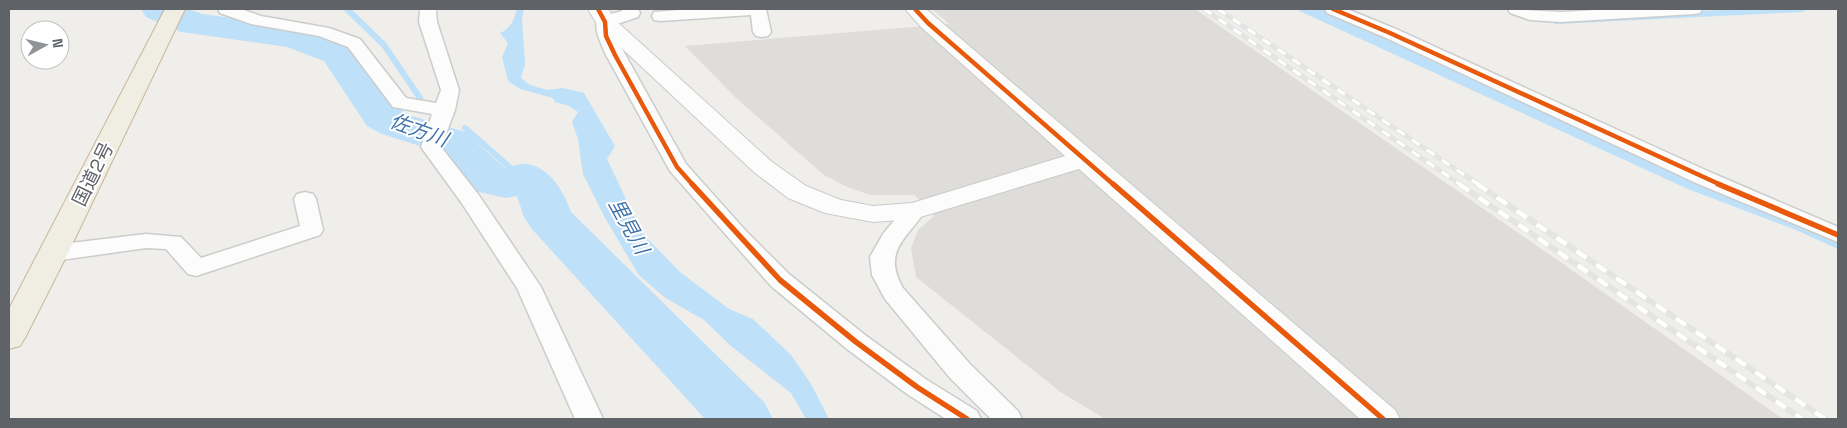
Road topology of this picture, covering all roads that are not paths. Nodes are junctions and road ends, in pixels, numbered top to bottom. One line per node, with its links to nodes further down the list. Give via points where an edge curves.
1 (226, 9): 14 (street, via 257,20 323,32 354,43 400,103)
2 (428, 9): 14 (street, via 428,22 450,90)
3 (630, 9): 11 (street, via 632,13)
4 (758, 9): 9 (street); 13 (street)
5 (915, 9): 15 (street)
6 (1333, 9): 18 (street, via 1704,178)
7 (1516, 9): 8 (street, via 1536,16 1560,17)
8 (1694, 9)
9 (694, 11): 12 (street)
10 (172, 15): 19 (highway, 国道2号)
11 (602, 16): 17 (street, via 763,167 797,192 834,207 873,214); 22 (street, via 606,36 615,55 677,167 736,234 780,280 856,342)
12 (660, 16)
13 (762, 32)
14 (442, 117): 21 (street, via 431,147 470,198 529,288)
15 (1082, 159): 17 (street); 24 (street)
16 (304, 199): 19 (street, via 312,230 196,268 174,242 146,241)
17 (914, 211): 23 (street, via 882,257 884,275 894,293 960,372)
18 (1838, 235)
19 (54, 253): 20 (highway, 国道2号)
20 (9, 338)
21 (589, 419)
22 (967, 419)
23 (1008, 419)
24 (1382, 419)

